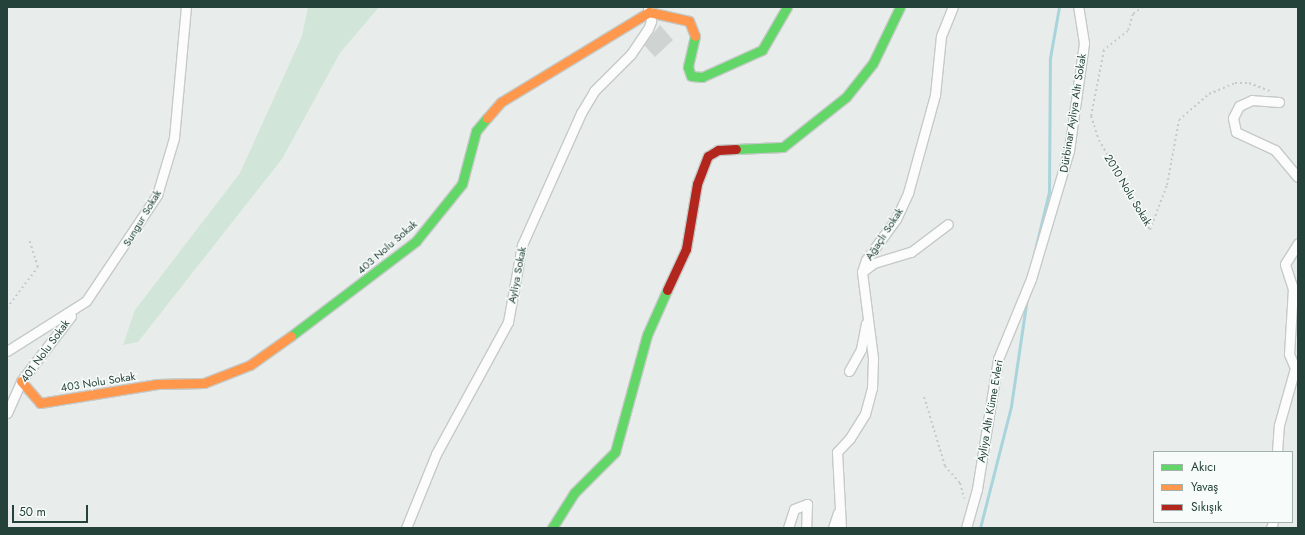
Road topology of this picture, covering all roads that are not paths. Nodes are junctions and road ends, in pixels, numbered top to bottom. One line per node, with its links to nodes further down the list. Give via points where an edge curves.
1 (186, 7): 13 (street, Sungur Sokak, via 174,138 162,184 100,286)
2 (787, 7): 6 (street, via 762,50 696,79 688,67 696,32 689,21)
3 (900, 7): 23 (street, via 884,34 873,63 846,97 798,138 783,147 718,150 708,156 697,184 686,249 646,334 615,452 574,493)
4 (953, 7): 11 (street, Ağaçlı Sokak, via 941,36 935,95 908,193 896,219 866,260)
5 (1078, 7): 12 (street, Dürbinar Ayliya Altı Sokak, via 1084,43 1069,151 1054,212)
6 (649, 10): 18 (street, 403 Nolu Sokak, via 501,102 476,132 462,184 416,241 354,291 250,365 204,383 157,384 40,403); 22 (street, Ayliya Sokak, via 651,21 631,54 594,91 581,113 522,245 508,322 436,454)
7 (1279, 102): 8 (street, via 1252,100 1239,106 1233,118 1234,125 1236,132 1275,150)
8 (1298, 177)
9 (948, 224): 11 (street, via 911,252 874,263)
10 (1298, 243): 16 (street, via 1285,264 1292,290 1289,354)
11 (862, 272): 14 (street, Ağaçlı Sokak)
12 (1019, 307): 28 (street, Ayliya Altı Küme Evleri, via 998,359 970,518)
13 (73, 312): 15 (street, Sungur Sokak); 18 (street, 401 Nolu Sokak)
14 (867, 316): 17 (street, via 861,350); 21 (street, Ağaçlı Sokak, via 873,358 871,402 850,438 837,452)
15 (7, 351)
16 (1297, 367): 20 (street, via 1279,424)
17 (849, 371)
18 (21, 381): 19 (street, 401 Nolu Sokak)
19 (7, 413)
20 (1277, 451)
21 (840, 508): 26 (street); 27 (street, Ağaçlı Sokak)
22 (406, 528)
23 (552, 528)
24 (788, 528): 25 (street, via 794,509 807,504)
25 (806, 528)
26 (833, 528)
27 (841, 528)
28 (966, 528)

